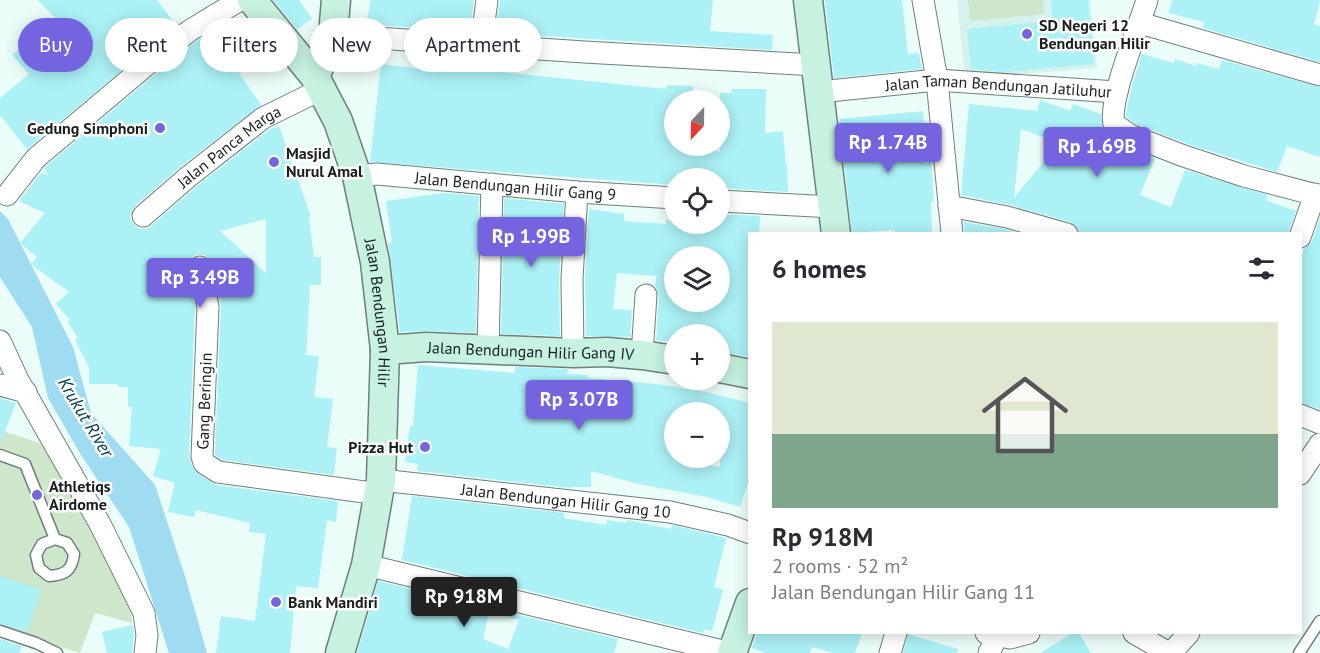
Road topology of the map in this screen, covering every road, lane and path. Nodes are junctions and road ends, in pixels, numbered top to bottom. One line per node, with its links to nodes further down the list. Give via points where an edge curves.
1 (240, 0): 21 (street, via 189,32 36,158)
2 (252, 0): 16 (street, Jalan Bendungan Hilir)
3 (336, 0): 8 (street)
4 (487, 0): 9 (street)
5 (808, 0): 13 (street)
6 (923, 0): 15 (street)
7 (1147, 0): 10 (street, Jalan Taman Bendungan Jatiluhur)
8 (334, 18)
9 (485, 18)
10 (1140, 23): 14 (street); 17 (street, Jalan Taman Bendungan Jatiluhur)
11 (542, 50): 13 (street, Jalan Taman Bendungan Jatiluhur)
12 (322, 72): 16 (street)
13 (811, 74): 15 (street, Jalan Taman Bendungan Jatiluhur); 27 (street)
14 (1320, 75)
15 (937, 80): 17 (street, Jalan Taman Bendungan Jatiluhur); 25 (street)
16 (319, 83): 18 (street, Jalan Bendungan Hilir, via 338,121); 26 (street, Jalan Panca Marga, via 263,117)
17 (1117, 92): 22 (street, via 1114,124 1130,135 1244,176)
18 (357, 176): 19 (street, Jalan Bendungan Hilir Gang 9, via 377,174); 35 (street, Jalan Bendungan Hilir, via 375,262)
19 (492, 184): 20 (street, Jalan Bendungan Hilir Gang 9); 34 (street)
20 (577, 192): 23 (street, Jalan Bendungan Hilir Gang 9); 36 (street)
21 (7, 195)
22 (1318, 195): 30 (street)
23 (664, 197)
24 (730, 203): 27 (street)
25 (949, 206): 28 (street); 29 (street)
26 (143, 216)
27 (834, 220)
28 (952, 232)
29 (1060, 232)
30 (1302, 232)
31 (200, 267): 48 (street, Gang Beringin, via 208,307 204,464 218,472)
32 (646, 295): 37 (street)
33 (0, 341): 42 (street)
34 (488, 348): 35 (street, Jalan Bendungan Hilir Gang IV); 36 (street, Jalan Bendungan Hilir Gang IV)
35 (385, 350): 48 (street, Jalan Bendungan Hilir)
36 (573, 353): 37 (street, Jalan Bendungan Hilir Gang IV)
37 (642, 355): 38 (street, Jalan Bendungan Hilir Gang IV)
38 (664, 358)
39 (730, 370): 40 (street)
40 (748, 374)
41 (0, 385): 42 (street)
42 (26, 392): 61 (street, via 100,524 144,613)
43 (1302, 416): 44 (street)
44 (1320, 423)
45 (1320, 444): 47 (street)
46 (0, 455): 50 (lane, via 25,464)
47 (1302, 471)
48 (380, 487): 49 (street, Jalan Bendungan Hilir Gang 10, via 670,512); 51 (street, Jalan Bendungan Hilir)
49 (748, 532)
50 (55, 539)
51 (366, 565): 62 (street, Jalan Bendungan Hilir); 63 (street)
52 (748, 609): 63 (street)
53 (1320, 621): 66 (lane)
54 (0, 631): 60 (lane)
55 (896, 634): 64 (street)
56 (1025, 634): 59 (street)
57 (1136, 634): 65 (street)
58 (1188, 634): 65 (street)
59 (991, 641)
60 (57, 653)
61 (145, 653)
62 (340, 653)
63 (732, 653)
64 (890, 653)
65 (1170, 653)
66 (1299, 653)

